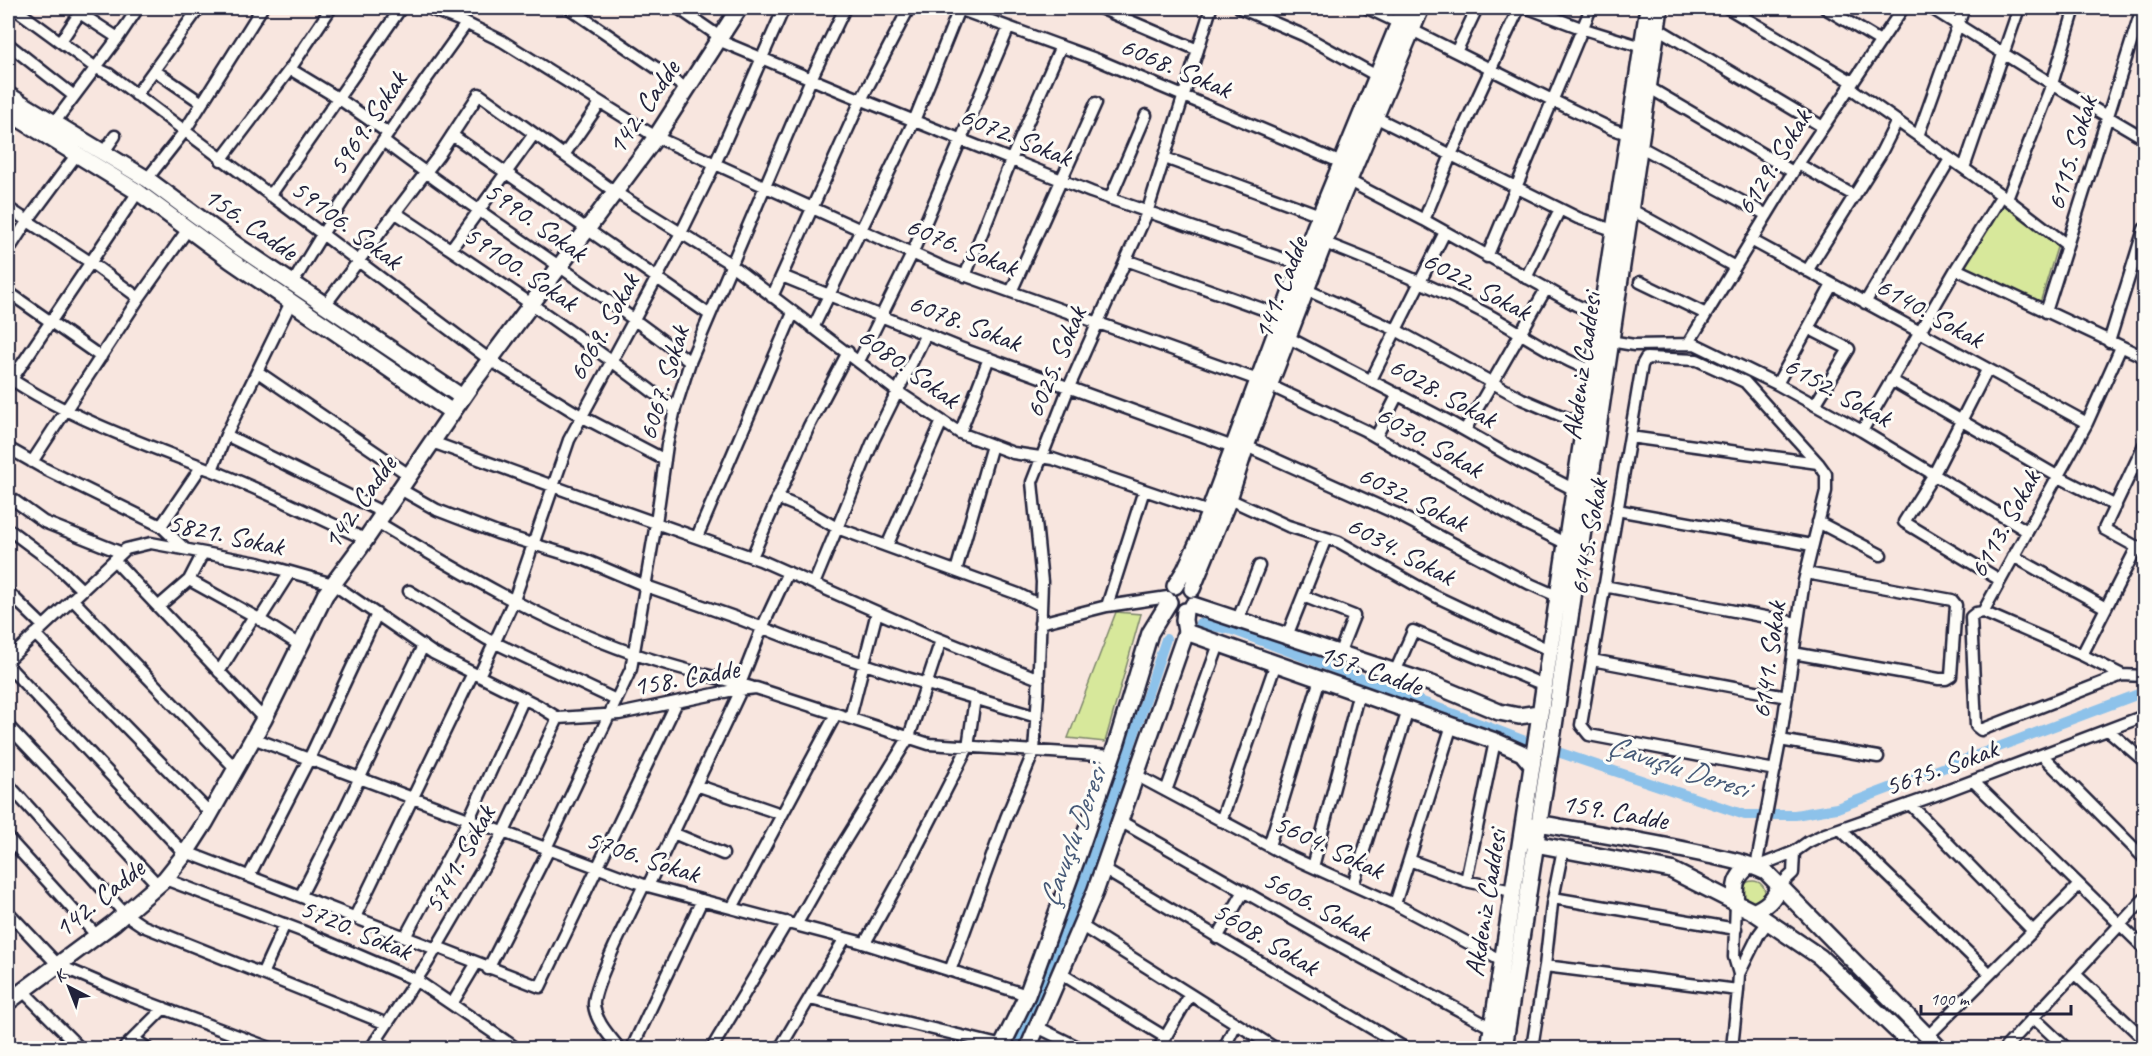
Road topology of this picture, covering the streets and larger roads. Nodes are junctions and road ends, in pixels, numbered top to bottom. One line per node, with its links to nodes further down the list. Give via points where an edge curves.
1 (14, 8): 44 (street, 59106. Sokak)
2 (138, 8): 42 (street)
3 (199, 8): 55 (street)
4 (262, 8): 70 (street)
5 (331, 8): 54 (street)
6 (401, 8): 67 (street, 5969. Sokak)
7 (428, 8): 36 (street, 6076. Sokak)
8 (570, 8): 62 (street)
9 (678, 8): 43 (street, 6072. Sokak)
10 (738, 8): 43 (street, 142. Cadde)
11 (784, 8): 52 (street, 6069. Sokak)
12 (844, 8): 58 (street, 6067. Sokak)
13 (909, 8): 68 (street)
14 (958, 8): 38 (street, 6068. Sokak); 78 (street)
15 (1100, 8): 49 (street)
16 (1211, 8): 49 (street, 6025. Sokak)
17 (1240, 8): 57 (street, via 1303,35)
18 (1367, 8): 39 (street)
19 (1406, 8): 39 (street, 141. Cadde)
20 (1421, 8): 39 (street, 141. Cadde)
21 (1477, 8): 50 (street)
22 (1519, 8): 56 (street)
23 (1528, 8): 40 (street)
24 (1591, 8): 40 (street)
25 (1648, 8): 48 (street, Akdeniz Caddesi)
26 (1660, 8): 41 (street, Akdeniz Caddesi)
27 (1728, 8): 60 (street)
28 (1825, 8): 45 (street)
29 (1903, 8): 45 (street, 6129. Sokak)
30 (1931, 8): 37 (street)
31 (1964, 8): 37 (street)
32 (2019, 8): 51 (street)
33 (2075, 8): 59 (street)
34 (2142, 8): 75 (street, 6115. Sokak)
35 (78, 9): 42 (street); 44 (street)
36 (466, 24): 71 (street, 6076. Sokak, via 539,62); 87 (street, 5969. Sokak)
37 (1959, 25): 51 (street); 86 (street)
38 (1009, 27): 47 (street, 6068. Sokak); 90 (street)
39 (1405, 27): 50 (street); 57 (street, 141. Cadde); 74 (street, 141. Cadde)
40 (1581, 28): 48 (street); 69 (street)
41 (1657, 28): 61 (street, Akdeniz Caddesi); 80 (street)
42 (118, 38): 53 (street)
43 (719, 38): 52 (street, 6072. Sokak); 62 (street, 142. Cadde)
44 (60, 41): 53 (street, 59106. Sokak)
45 (1880, 41): 60 (street, 6129. Sokak)
46 (8, 44): 65 (street)
47 (1060, 46): 66 (street, 6068. Sokak); 99 (street)
48 (1642, 47): 83 (street, Akdeniz Caddesi)
49 (1198, 50): 66 (street, 6025. Sokak)
50 (1456, 52): 56 (street)
51 (2005, 54): 59 (street); 103 (street)
52 (762, 58): 58 (street, 6072. Sokak); 101 (street, 6069. Sokak)
53 (96, 68): 64 (street, 59106. Sokak); 65 (street)
54 (290, 69): 67 (street, 5990. Sokak); 98 (street)
55 (154, 70): 64 (street); 70 (street)
56 (1491, 70): 69 (street); 95 (street)
57 (1377, 75): 100 (street, 141. Cadde)
58 (811, 79): 68 (street, 6072. Sokak); 109 (street, 6067. Sokak)
59 (2052, 84): 75 (street); 115 (street)
60 (1851, 85): 77 (street); 80 (street, 6129. Sokak)
61 (1648, 87): 91 (street, Akdeniz Caddesi); 102 (street)
62 (687, 88): 88 (street, 142. Cadde)
63 (8, 95): 79 (street, 156. Cadde)
64 (136, 95): 81 (street, 59106. Sokak)
65 (74, 96): 79 (street)
66 (1185, 96): 96 (street, 6025. Sokak); 100 (street, 6068. Sokak)
67 (339, 99): 87 (street, 5990. Sokak); 113 (street, 5969. Sokak)
68 (861, 100): 78 (street, 6072. Sokak); 118 (street)
69 (1552, 100): 83 (street); 110 (street)
70 (202, 103): 81 (street)
71 (600, 103): 88 (street, 6076. Sokak); 94 (street)
72 (1096, 103): 107 (street)
73 (1146, 115): 116 (street)
74 (1375, 117): 95 (street); 108 (street, 141. Cadde)
75 (2108, 117): 89 (street); 138 (street, 6115. Sokak)
76 (10, 118): 93 (street, 156. Cadde)
77 (1897, 120): 86 (street); 114 (street)
78 (914, 121): 90 (street, 6072. Sokak); 131 (street)
79 (54, 123): 92 (street, 156. Cadde)
80 (1823, 127): 102 (street, 6129. Sokak)
81 (184, 132): 98 (street, 59106. Sokak); 106 (street)
82 (534, 134): 84 (street, 6080. Sokak, via 479,94); 94 (street, 6080. Sokak); 104 (street)
83 (1628, 134): 132 (street, Akdeniz Caddesi)
84 (453, 135): 104 (street); 105 (street)
85 (115, 136): 92 (street)
86 (1918, 136): 97 (street)
87 (385, 137): 105 (street, 5990. Sokak); 135 (street, 5969. Sokak)
88 (656, 137): 101 (street, 6076. Sokak); 112 (street, 142. Cadde)
89 (2145, 138)
90 (960, 140): 99 (street, 6072. Sokak); 141 (street)
91 (1639, 146): 120 (street, Akdeniz Caddesi); 125 (street)
92 (103, 153): 106 (street, 156. Cadde)
93 (77, 154): 111 (street, 156. Cadde); 126 (street)
94 (564, 154): 112 (street, 6080. Sokak)
95 (1451, 155): 110 (street); 127 (street)
96 (1165, 158): 123 (street, 6025. Sokak); 124 (street)
97 (1950, 159): 103 (street); 169 (street)
98 (221, 160): 113 (street, 59106. Sokak)
99 (1011, 160): 107 (street, 6072. Sokak); 153 (street)
100 (1341, 163): 124 (street, 141. Cadde)
101 (715, 164): 109 (street, 6076. Sokak); 134 (street, 6069. Sokak)
102 (1796, 168): 114 (street); 125 (street, 6129. Sokak)
103 (1964, 168): 115 (street)
104 (508, 173): 121 (street); 128 (street)
105 (426, 174): 121 (street, 5990. Sokak); 122 (street)
106 (147, 179): 158 (street, 156. Cadde)
107 (1061, 180): 116 (street, 6072. Sokak); 163 (street)
108 (1349, 181): 127 (street); 136 (street, 141. Cadde)
109 (765, 187): 118 (street, 6076. Sokak); 146 (street, 6067. Sokak)
110 (1516, 188): 119 (street); 142 (street)
111 (138, 192): 129 (street, 156. Cadde); 144 (street)
112 (615, 192): 128 (street, 142. Cadde); 134 (street, 6080. Sokak)
113 (270, 196): 135 (street, 59106. Sokak)
114 (1855, 196): 151 (street)
115 (2005, 197): 138 (street); 150 (street)
116 (1110, 199): 123 (street, 6072. Sokak)
117 (8, 208): 126 (street)
118 (812, 208): 131 (street, 6076. Sokak); 152 (street)
119 (1560, 209): 132 (street); 154 (street)
120 (1630, 209): 148 (street); 188 (street, Akdeniz Caddesi)
121 (479, 211): 139 (street); 147 (street, 5990. Sokak)
122 (396, 213): 139 (street, 59100. Sokak); 145 (street)
123 (1147, 213): 143 (street, 6025. Sokak); 149 (street, 6072. Sokak)
124 (1320, 215): 136 (street, 141. Cadde)
125 (1767, 216): 137 (street, 6129. Sokak)
126 (28, 220): 140 (street); 144 (street)
127 (1424, 220): 133 (street)
128 (588, 228): 147 (street, 142. Cadde); 155 (street)
129 (188, 229): 166 (street); 167 (street, 156. Cadde)
130 (2145, 229): 189 (street)
131 (859, 230): 141 (street, 6076. Sokak); 164 (street)
132 (1613, 230): 177 (street, Akdeniz Caddesi)
133 (1445, 232): 142 (street); 156 (street)
134 (681, 233): 146 (street, 6080. Sokak); 155 (street, 6069. Sokak)
135 (321, 234): 145 (street, 59106. Sokak); 158 (street, 5969. Sokak)
136 (1318, 240): 149 (street, 141. Cadde); 156 (street, 6022. Sokak)
137 (1751, 240): 148 (street, 6129. Sokak); 151 (street, 6140. Sokak)
138 (2067, 245): 171 (street, 6115. Sokak)
139 (451, 249): 168 (street, 59100. Sokak)
140 (8, 251)
141 (912, 254): 153 (street, 6076. Sokak); 175 (street)
142 (1487, 257): 154 (street)
143 (1126, 260): 176 (street); 180 (street, 6025. Sokak)
144 (90, 262): 166 (street); 179 (street)
145 (358, 262): 170 (street); 196 (street, 59106. Sokak)
146 (731, 264): 165 (street, 6080. Sokak); 174 (street, 6067. Sokak)
147 (559, 267): 168 (street, 142. Cadde); 178 (street, 5990. Sokak)
148 (1735, 267): 173 (street, 6129. Sokak)
149 (1308, 268): 161 (street, 141. Cadde); 176 (street, 141. Cadde)
150 (1956, 269): 171 (street); 184 (street)
151 (1807, 272): 159 (street, 6140. Sokak)
152 (782, 276): 164 (street, 6078. Sokak); 165 (street)
153 (965, 276): 163 (street, 6076. Sokak)
154 (1526, 278): 160 (street)
155 (656, 279): 174 (street); 178 (street, 6069. Sokak)
156 (1420, 281): 183 (street); 186 (street, 6022. Sokak)
157 (1640, 282): 173 (street)
158 (293, 283): 170 (street, 156. Cadde)
159 (1832, 285): 169 (street, 6140. Sokak); 182 (street)
160 (1546, 289): 177 (street); 186 (street)
161 (1307, 290): 183 (street); 187 (street, 141. Cadde)
162 (8, 292): 179 (street)
163 (1011, 292): 180 (street, 6076. Sokak)
164 (829, 294): 175 (street, 6078. Sokak); 181 (street)
165 (772, 297): 172 (street, 6080. Sokak)
166 (139, 298): 193 (street)
167 (291, 302): 201 (street); 216 (street, 156. Cadde)
168 (532, 303): 196 (street, 142. Cadde); 197 (street, 59100. Sokak)
169 (1865, 303): 184 (street, 6140. Sokak)
170 (325, 305): 212 (street, 156. Cadde)
171 (2046, 312): 189 (street)
172 (793, 313): 181 (street, 6080. Sokak); 258 (street)
173 (1706, 314): 190 (street, 6129. Sokak)
174 (710, 315): 199 (street, 6067. Sokak)
175 (880, 315): 185 (street, 6078. Sokak); 198 (street)
176 (1282, 316): 206 (street, 141. Cadde)
177 (1600, 316): 202 (street, Akdeniz Caddesi)
178 (634, 318): 197 (street, 6069. Sokak); 199 (street, 5990. Sokak)
179 (52, 321): 193 (street); 203 (street)
180 (1098, 322): 206 (street, 6076. Sokak); 209 (street, 6025. Sokak)
181 (813, 327): 192 (street, 6080. Sokak)
182 (1808, 328): 208 (street); 213 (street, via 1849,349)
183 (1396, 330): 204 (street); 207 (street)
184 (1919, 333): 200 (street, 6140. Sokak); 205 (street)
185 (926, 334): 195 (street, 6078. Sokak); 210 (street)
186 (1520, 334): 202 (street, 6022. Sokak); 207 (street)
187 (1289, 338): 204 (street, 6028. Sokak); 206 (street, 141. Cadde)
188 (1610, 341): 190 (street, 6152. Sokak, via 1634,345); 202 (street, Akdeniz Caddesi)
189 (2109, 342): 191 (street)
190 (1688, 344): 208 (street, 6152. Sokak)
191 (2121, 347): 194 (street); 220 (street, 6113. Sokak)
192 (848, 352): 198 (street, 6080. Sokak); 246 (street)
193 (101, 357): 215 (street)
194 (2145, 357)
195 (989, 358): 209 (street, 6078. Sokak); 224 (street)
196 (490, 360): 212 (street, 142. Cadde); 217 (street, 59106. Sokak)
197 (613, 361): 214 (street, 59100. Sokak); 217 (street, 6069. Sokak)
198 (859, 361): 210 (street, 6080. Sokak)
199 (690, 362): 214 (street, 6067. Sokak)
200 (1987, 370): 219 (street); 220 (street, 6140. Sokak)
201 (258, 372): 225 (street); 239 (street)
202 (1598, 372): 221 (street, Akdeniz Caddesi); 377 (street, Akdeniz Caddesi, via 1553,733)
203 (9, 380): 215 (street)
204 (1371, 380): 211 (street, 6028. Sokak)
205 (1891, 380): 219 (street); 223 (street)
206 (1264, 382): 226 (street, 6030. Sokak); 231 (street, 141. Cadde)
207 (1492, 382): 221 (street); 222 (street)
208 (1777, 384): 213 (street, 6152. Sokak)
209 (1069, 387): 231 (street, 6078. Sokak); 233 (street, 6025. Sokak)
210 (898, 392): 218 (street, 6080. Sokak); 255 (street)
211 (1398, 394): 222 (street, 6028. Sokak); 226 (street)
212 (462, 397): 216 (street, 142. Cadde)
213 (1815, 405): 223 (street, 6152. Sokak)
214 (675, 409): 234 (street, 6067. Sokak)
215 (66, 410): 235 (street); 237 (street)
216 (452, 412): 228 (street, 142. Cadde)
217 (581, 416): 234 (street, 59106. Sokak); 241 (street, 6069. Sokak)
218 (942, 421): 224 (street, 6080. Sokak); 264 (street)
219 (1961, 421): 238 (street); 240 (street)
220 (2087, 423): 240 (street, 6113. Sokak)
221 (1583, 425): 243 (street, Akdeniz Caddesi)
222 (1465, 430): 243 (street, 6028. Sokak)
223 (1862, 430): 238 (street, 6152. Sokak)
224 (960, 433): 229 (street, 6080. Sokak)
225 (226, 435): 237 (street); 251 (street)
226 (1376, 437): 261 (street, 6030. Sokak)
227 (1629, 437): 236 (street); 236 (street, 6145. Sokak, via 1646,358 1697,360 1744,382); 249 (street, 6145. Sokak)
228 (432, 442): 239 (street, 142. Cadde); 241 (street)
229 (992, 445): 233 (street, 6080. Sokak); 275 (street)
230 (2145, 445): 248 (street)
231 (1240, 447): 247 (street, 141. Cadde); 250 (street, 141. Cadde); 289 (street, 6032. Sokak, via 1378,504)
232 (8, 448): 235 (street)
233 (1041, 458): 244 (street, 6080. Sokak); 292 (street, 6025. Sokak, via 1032,482 1042,582)
234 (664, 460): 253 (street, 6067. Sokak)
235 (32, 462): 254 (street)
236 (1818, 463): 252 (street, 6141. Sokak, via 1826,474)
237 (206, 469): 254 (street); 260 (street)
238 (1934, 474): 257 (street, 6152. Sokak); 278 (street, via 1904,522)
239 (409, 475): 242 (street, 142. Cadde)
240 (2058, 476): 248 (street); 257 (street, 6113. Sokak)
241 (551, 486): 253 (street); 262 (street, 6069. Sokak)
242 (400, 489): 251 (street, 142. Cadde); 262 (street, via 437,510)
243 (1574, 489): 261 (street, Akdeniz Caddesi)
244 (1144, 490): 250 (street, 6080. Sokak); 293 (street)
245 (8, 496): 270 (street, via 44,522)
246 (777, 498): 255 (street); 271 (street)
247 (1229, 499): 259 (street, 6034. Sokak, via 1288,526); 283 (street, 141. Cadde)
248 (2116, 506): 266 (street, via 2104,529)
249 (1617, 510): 263 (street); 282 (street, 6145. Sokak)
250 (1209, 512): 287 (street, 141. Cadde)
251 (380, 518): 260 (street, 142. Cadde); 291 (street)
252 (1818, 522): 263 (street, 6141. Sokak); 268 (street)
253 (656, 523): 258 (street); 281 (street, 6067. Sokak)
254 (161, 526): 265 (street)
255 (837, 528): 264 (street); 280 (street)
256 (8, 529): 284 (street)
257 (2027, 531): 269 (street, 6113. Sokak)
258 (697, 537): 271 (street)
259 (1326, 538): 288 (street); 313 (street, 6034. Sokak)
260 (365, 540): 279 (street, 142. Cadde)
261 (1565, 543): 289 (street, Akdeniz Caddesi)
262 (532, 544): 281 (street, via 585,560); 291 (street, 6069. Sokak)
263 (1812, 545): 276 (street, 6141. Sokak)
264 (887, 546): 275 (street)
265 (184, 549): 267 (street, 5821. Sokak); 270 (street, 5821. Sokak, via 151,543 126,549)
266 (2141, 549): 296 (street)
267 (203, 553): 273 (street, 5821. Sokak); 277 (street)
268 (1881, 555)
269 (2013, 556): 278 (street, 6113. Sokak); 296 (street)
270 (118, 557): 284 (street, 5821. Sokak); 294 (street)
271 (752, 557): 274 (street)
272 (1259, 566): 301 (street)
273 (290, 572): 279 (street, 5821. Sokak); 300 (street)
274 (788, 572): 280 (street); 304 (street)
275 (956, 572): 292 (street)
276 (1806, 573): 303 (street, 6141. Sokak); 314 (street, via 1952,600 1956,605 1951,675 1939,679)
277 (189, 580): 294 (street); 300 (street)
278 (2000, 580): 298 (street, 6113. Sokak)
279 (333, 584): 299 (street); 311 (street, 142. Cadde)
280 (814, 584): 297 (street)
281 (646, 586): 304 (street); 315 (street, 6067. Sokak)
282 (1604, 586): 303 (street); 319 (street, 6145. Sokak)
283 (1192, 589): 287 (street, via 1184,585); 295 (street, via 1195,597)
284 (82, 590): 290 (street, 5821. Sokak)
285 (409, 591): 309 (street)
286 (8, 592): 305 (street)
287 (1171, 595): 293 (street); 295 (street, via 1174,609); 357 (street, 141. Cadde, via 1150,633)
288 (1303, 596): 307 (street); 316 (street, via 1354,616)
289 (1557, 596): 313 (street, Akdeniz Caddesi)
290 (72, 599): 305 (street, 5821. Sokak); 362 (street)
291 (514, 600): 309 (street, 6069. Sokak); 315 (street)
292 (1040, 605): 302 (street, 6025. Sokak)
293 (1107, 606): 302 (street)
294 (158, 607): 322 (street)
295 (1189, 608): 301 (street, 157. Cadde); 306 (street, via 1184,620)
296 (2106, 608): 317 (street)
297 (877, 612): 308 (street); 321 (street)
298 (1983, 612): 317 (street); 325 (street, 6113. Sokak, via 1971,617 1978,729)
299 (377, 614): 312 (street); 359 (street)
300 (257, 617): 311 (street); 322 (street)
301 (1238, 619): 307 (street, 157. Cadde)
302 (1040, 623): 327 (street, 6025. Sokak)
303 (1797, 623): 314 (street, 6141. Sokak)
304 (762, 627): 321 (street); 331 (street)
305 (39, 630): 318 (street, 5821. Sokak); 372 (street)
306 (1186, 632): 310 (street, 157. Cadde); 364 (street)
307 (1287, 636): 316 (street, 157. Cadde)
308 (940, 640): 327 (street); 329 (street)
309 (494, 642): 324 (street, 6069. Sokak); 336 (street)
310 (1219, 644): 320 (street, 157. Cadde); 369 (street)
311 (301, 646): 345 (street, 142. Cadde)
312 (423, 646): 324 (street); 365 (street)
313 (1549, 650): 330 (street, Akdeniz Caddesi)
314 (1793, 653): 333 (street, 6141. Sokak)
315 (633, 654): 331 (street); 336 (street, 6067. Sokak)
316 (1339, 654): 323 (street, 157. Cadde)
317 (2082, 655): 325 (street)
318 (8, 660): 388 (street)
319 (1592, 660): 333 (street); 363 (street, 6145. Sokak, via 1581,725 1589,735)
320 (1276, 663): 328 (street, 157. Cadde); 376 (street)
321 (864, 664): 329 (street); 344 (street)
322 (219, 672): 345 (street)
323 (1395, 672): 330 (street, via 1413,631); 346 (street, 157. Cadde, via 1499,712)
324 (476, 674): 334 (street); 370 (street, 6069. Sokak)
325 (2122, 675): 326 (street)
326 (2145, 676)
327 (1039, 679): 342 (street, 6025. Sokak)
328 (1320, 679): 332 (street, 157. Cadde); 384 (street)
329 (926, 684): 335 (street); 350 (street)
330 (1544, 685): 346 (street, Akdeniz Caddesi)
331 (741, 687): 337 (street, 158. Cadde); 340 (street, 158. Cadde, via 756,688); 368 (street)
332 (1359, 692): 338 (street, 157. Cadde); 392 (street)
333 (1786, 697): 352 (street, 6141. Sokak)
334 (524, 698): 343 (street); 374 (street)
335 (975, 698): 342 (street); 354 (street)
336 (616, 700): 339 (street, 6067. Sokak)
337 (677, 702): 339 (street, 158. Cadde); 394 (street)
338 (1408, 710): 347 (street, 157. Cadde); 400 (street)
339 (609, 714): 343 (street, 158. Cadde); 385 (street, 6067. Sokak)
340 (836, 714): 344 (street, 158. Cadde); 373 (street)
341 (2145, 716): 349 (street, 5675. Sokak)
342 (1037, 717): 355 (street, 6025. Sokak)
343 (558, 718): 379 (street, 5741. Sokak)
344 (850, 718): 350 (street, 158. Cadde)
345 (264, 719): 351 (street, 142. Cadde)
346 (1538, 719): 361 (street, Akdeniz Caddesi)
347 (1452, 725): 353 (street, 157. Cadde); 391 (street)
348 (8, 726): 398 (street)
349 (2108, 730): 356 (street, 5675. Sokak); 360 (street)
350 (909, 737): 354 (street, 158. Cadde, via 929,744); 417 (street)
351 (253, 738): 359 (street, 5706. Sokak); 362 (street, 142. Cadde)
352 (1780, 740): 358 (street); 363 (street, 6141. Sokak)
353 (1495, 741): 361 (street, 157. Cadde, via 1522,753); 397 (street)
354 (968, 747): 355 (street, 158. Cadde); 427 (street)
355 (1034, 751): 357 (street, 158. Cadde); 435 (street, 6025. Sokak)
356 (2042, 755): 366 (street, 5675. Sokak); 390 (street)
357 (1112, 756): 444 (street, 141. Cadde)
358 (1878, 757)
359 (309, 759): 365 (street, 5706. Sokak); 396 (street)
360 (2145, 761)
361 (1532, 765): 381 (street, Akdeniz Caddesi)
362 (236, 769): 372 (street, 142. Cadde)
363 (1775, 770): 393 (street, 6141. Sokak)
364 (1136, 775): 369 (street, 5604. Sokak); 375 (street)
365 (360, 778): 370 (street, 5706. Sokak); 405 (street)
366 (1973, 781): 371 (street, 5675. Sokak); 401 (street)
367 (8, 784): 414 (street)
368 (696, 785): 373 (street); 380 (street)
369 (1166, 791): 376 (street, 5604. Sokak)
370 (412, 798): 374 (street, 5706. Sokak); 415 (street, 6069. Sokak)
371 (1910, 804): 378 (street, 5675. Sokak); 422 (street)
372 (211, 814): 388 (street, 142. Cadde)
373 (781, 814): 411 (street)
374 (469, 819): 379 (street, 5706. Sokak); 424 (street)
375 (1119, 821): 395 (street); 403 (street, 5606. Sokak)
376 (1221, 821): 384 (street, 5604. Sokak)
377 (1538, 823): 381 (street, 159. Cadde); 383 (street, Akdeniz Caddesi); 393 (street, 159. Cadde, via 1672,847)
378 (1840, 829): 387 (street, 5675. Sokak); 439 (street)
379 (504, 832): 385 (street, 5706. Sokak); 428 (street, 5741. Sokak)
380 (673, 833): 389 (street); 399 (street)
381 (1522, 834): 383 (street, 159. Cadde); 404 (street, Akdeniz Caddesi)
382 (8, 838): 423 (street)
383 (1535, 844): 386 (street, 159. Cadde); 479 (street, Akdeniz Caddesi)
384 (1269, 846): 392 (street, 5604. Sokak)
385 (548, 849): 394 (street, 5706. Sokak); 434 (street, 6067. Sokak)
386 (1563, 849): 406 (street); 409 (street, 159. Cadde, via 1671,870)
387 (1794, 852): 393 (street, 5675. Sokak); 402 (street, via 1793,873)
388 (186, 853): 396 (street); 398 (street, 142. Cadde)
389 (723, 854)
390 (2145, 858)
391 (1409, 860): 397 (street); 410 (street)
392 (1313, 867): 400 (street, 5604. Sokak)
393 (1753, 867): 402 (street, 159. Cadde, via 1766,872); 409 (street, via 1736,880)
394 (599, 868): 399 (street, 5706. Sokak); 434 (street, via 540,987)
395 (1103, 869): 419 (street); 426 (street, 5608. Sokak)
396 (249, 876): 405 (street)
397 (1466, 881): 404 (street)
398 (161, 882): 414 (street, 142. Cadde); 418 (street, 5720. Sokak)
399 (646, 885): 408 (street, 5706. Sokak); 468 (street, via 598,984 594,1003 600,1024)
400 (1353, 885): 410 (street, 5604. Sokak)
401 (2079, 885): 420 (street); 422 (street)
402 (1779, 886): 413 (street, via 1767,905); 457 (street, 159. Cadde)
403 (1244, 891): 426 (street); 455 (street, 5606. Sokak)
404 (1512, 891): 430 (street, Akdeniz Caddesi)
405 (300, 895): 415 (street)
406 (1553, 898): 421 (street); 433 (street)
407 (2145, 899): 420 (street)
408 (702, 900): 411 (street, 5706. Sokak); 469 (street)
409 (1736, 903): 413 (street, 159. Cadde); 421 (street)
410 (1395, 904): 430 (street, 5604. Sokak)
411 (732, 908): 417 (street, 5706. Sokak)
412 (8, 912): 432 (street)
413 (1753, 912): 416 (street, 159. Cadde)
414 (125, 914): 423 (street, 142. Cadde); 437 (street, via 143,926)
415 (354, 917): 424 (street)
416 (1768, 922): 438 (street); 482 (street, 159. Cadde, via 1820,957)
417 (791, 923): 425 (street, 5706. Sokak); 470 (street)
418 (285, 924): 437 (street); 441 (street, 5720. Sokak)
419 (1080, 925): 436 (street); 445 (street)
420 (2120, 926): 429 (street); 440 (street)
421 (1736, 929): 438 (street, via 1734,957)
422 (2033, 931): 439 (street)
423 (97, 936): 432 (street, 142. Cadde)
424 (405, 937): 428 (street)
425 (845, 938): 427 (street, 5706. Sokak); 446 (street)
426 (1217, 938): 477 (street, 5608. Sokak)
427 (865, 943): 435 (street, 5706. Sokak)
428 (436, 948): 431 (street); 441 (street, 5741. Sokak)
429 (2145, 948)
430 (1502, 961): 455 (street, Akdeniz Caddesi)
431 (476, 964): 434 (street); 448 (street)
432 (58, 965): 443 (street, 142. Cadde); 450 (street)
433 (1545, 966): 442 (street); 480 (street)
434 (488, 969)
435 (950, 970): 444 (street, 5706. Sokak)
436 (1060, 973): 449 (street); 456 (street)
437 (262, 974): 452 (street)
438 (1739, 974): 442 (street)
439 (1990, 974): 457 (street)
440 (2075, 974): 451 (street); 459 (street)
441 (416, 980): 448 (street, 5720. Sokak); 452 (street, 5741. Sokak)
442 (1738, 990): 481 (street)
443 (23, 992): 447 (street, 142. Cadde); 462 (street)
444 (1027, 995): 449 (street); 461 (street, 141. Cadde)
445 (1190, 995): 453 (street); 456 (street)
446 (810, 999): 461 (street); 471 (street)
447 (8, 1002)
448 (452, 1004): 467 (street, 5720. Sokak)
449 (1045, 1007): 454 (street)
450 (164, 1008): 458 (street); 465 (street)
451 (2034, 1018): 484 (street); 485 (street)
452 (387, 1024): 460 (street, 5741. Sokak)
453 (1236, 1024): 475 (street); 476 (street)
454 (1037, 1027): 472 (street); 473 (street)
455 (1492, 1028): 478 (street, Akdeniz Caddesi)
456 (1165, 1037): 474 (street)
457 (1927, 1037): 483 (street, 159. Cadde)
458 (134, 1039): 463 (street); 464 (street)
459 (2145, 1039)
460 (374, 1045): 466 (street)
461 (1002, 1047)
462 (80, 1048)
463 (124, 1048)
464 (147, 1048)
465 (270, 1048)
466 (388, 1048)
467 (516, 1048)
468 (619, 1048)
469 (632, 1048)
470 (712, 1048)
471 (780, 1048)
472 (1028, 1048)
473 (1080, 1048)
474 (1159, 1048)
475 (1224, 1048)
476 (1275, 1048)
477 (1404, 1048)
478 (1489, 1048)
479 (1504, 1048)
480 (1532, 1048)
481 (1732, 1048)
482 (1915, 1048)
483 (1939, 1048)
484 (2005, 1048)
485 (2066, 1048)

